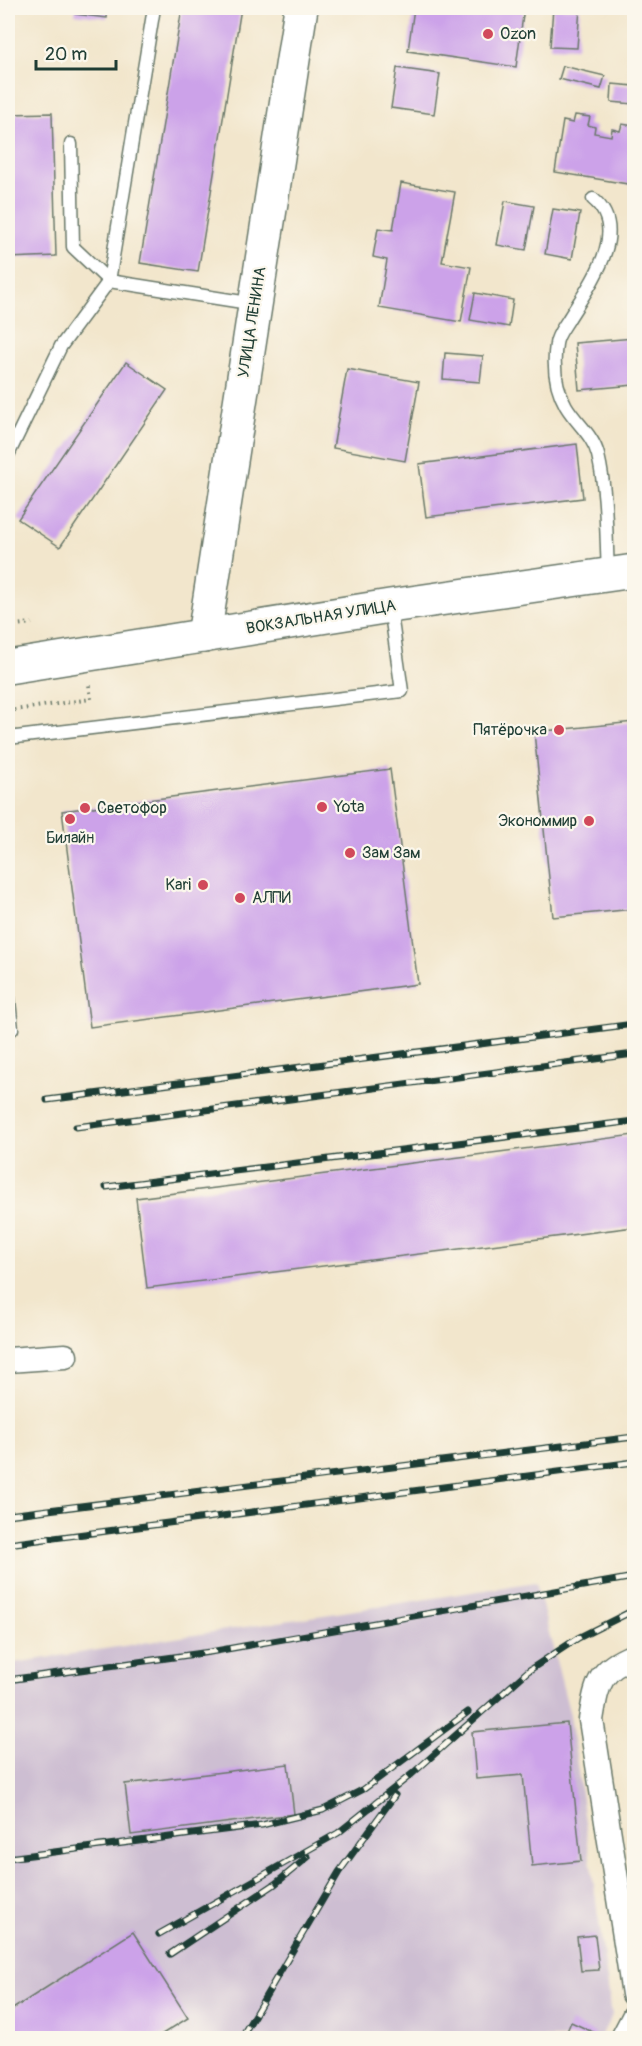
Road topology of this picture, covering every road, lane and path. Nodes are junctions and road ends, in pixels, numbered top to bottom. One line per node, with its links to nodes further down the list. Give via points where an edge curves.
1 (154, 8): 5 (lane)
2 (301, 8): 6 (main road, УЛИЦА ЛЕНИНА)
3 (71, 144): 5 (lane, via 73,247)
4 (593, 199): 8 (lane, via 604,208 610,227 604,257 557,339 554,361 566,405 597,452)
5 (109, 281): 6 (lane); 7 (lane, via 61,346)
6 (255, 304): 12 (main road, УЛИЦА ЛЕНИНА)
7 (8, 455)
8 (621, 572): 9 (main road, ВОКЗАЛЬНАЯ УЛИЦА)
9 (390, 606): 12 (main road, ВОКЗАЛЬНАЯ УЛИЦА); 16 (lane, via 402,691)
10 (32, 623): 11 (path)
11 (8, 626)
12 (204, 636): 13 (main road, ВОКЗАЛЬНАЯ УЛИЦА)
13 (85, 657): 14 (main road, ВОКЗАЛЬНАЯ УЛИЦА); 15 (path, via 91,699)
14 (8, 668)
15 (8, 711)
16 (8, 738)
17 (8, 991): 18 (lane, via 12,1029)
18 (8, 1030)
19 (65, 1356): 20 (street)
20 (8, 1360)
21 (634, 1656): 22 (street, via 616,1663 597,1684 591,1720)
22 (627, 1905): 23 (street)
23 (634, 1994)
24 (634, 2017): 25 (street)
25 (623, 2038)

